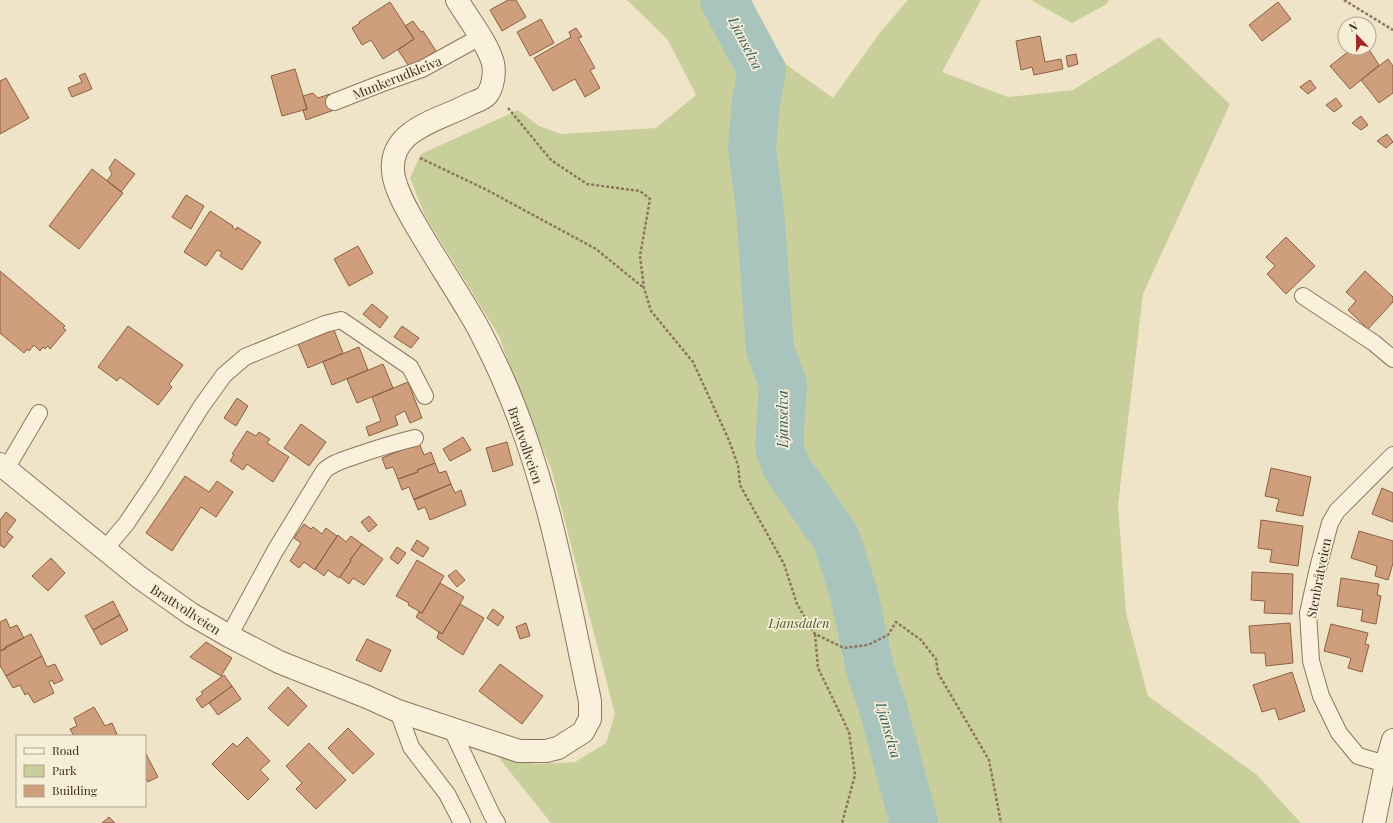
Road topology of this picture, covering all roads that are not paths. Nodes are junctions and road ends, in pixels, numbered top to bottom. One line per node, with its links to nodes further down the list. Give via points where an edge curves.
1 (457, 0): 2 (street)
2 (480, 37): 3 (lane, Munkerudkleiva, via 422,69); 14 (street, Brattvollveien, via 493,66 492,84 487,96 406,135 393,158 393,170 400,196 487,346 525,436 557,551 590,701 590,719 583,732 558,748 546,752 519,751)
3 (334, 102)
4 (1302, 296): 5 (lane, via 1374,343)
5 (1393, 359)
6 (425, 396): 11 (lane, via 410,366 341,320 325,324 245,357 224,375 212,391 126,524)
7 (39, 413): 10 (lane)
8 (415, 438): 12 (lane, via 352,457 324,471 272,557)
9 (1393, 455): 16 (lane, Stenbråtveien, via 1337,511 1330,523 1308,613 1311,661 1321,696 1339,733 1358,756)
10 (3, 467): 11 (street, Brattvollveien)
11 (105, 549): 12 (street, Brattvollveien, via 139,578)
12 (229, 636): 13 (street, Brattvollveien, via 279,662)
13 (398, 711): 14 (street, Brattvollveien); 17 (lane, via 411,747 447,794)
14 (452, 730): 18 (lane)
15 (1393, 740): 16 (street)
16 (1386, 764): 19 (street)
17 (462, 823)
18 (497, 823)
19 (1374, 823)

